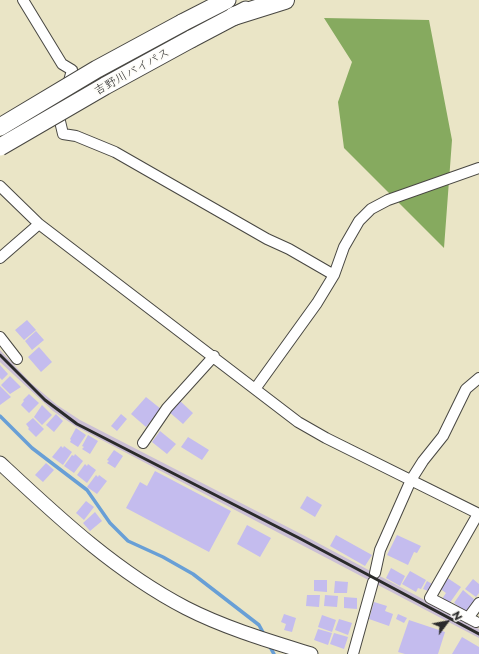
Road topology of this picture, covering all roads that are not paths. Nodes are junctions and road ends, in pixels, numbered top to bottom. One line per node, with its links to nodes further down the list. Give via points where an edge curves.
1 (23, 0): 12 (street, via 62,64 72,70 59,117 63,134 76,136 115,152)
2 (227, 0): 6 (highway, 吉野川バイパス, bridge, via 97,69)
3 (266, 0): 5 (highway, 吉野川バイパス)
4 (285, 0): 5 (highway)
5 (234, 16): 7 (highway, 吉野川バイパス, bridge)
6 (0, 127)
7 (0, 147)
8 (479, 168): 12 (street, via 388,200 371,209 359,221 344,247)
9 (0, 186): 10 (street)
10 (39, 224): 11 (street); 14 (street)
11 (0, 258)
12 (334, 275): 17 (street, via 317,303)
13 (0, 337): 15 (street)
14 (214, 356): 17 (street); 18 (street, via 167,408)
15 (18, 359)
16 (479, 378): 20 (street, via 466,389 443,436 423,460)
17 (255, 388): 20 (street, via 298,422)
18 (143, 443)
19 (0, 463): 23 (street, via 84,539 134,577 186,608 250,635)
20 (411, 480): 21 (street); 24 (street, via 380,550)
21 (479, 514): 22 (street, via 430,598 472,620)
22 (479, 603)
23 (311, 654)
24 (353, 654)

